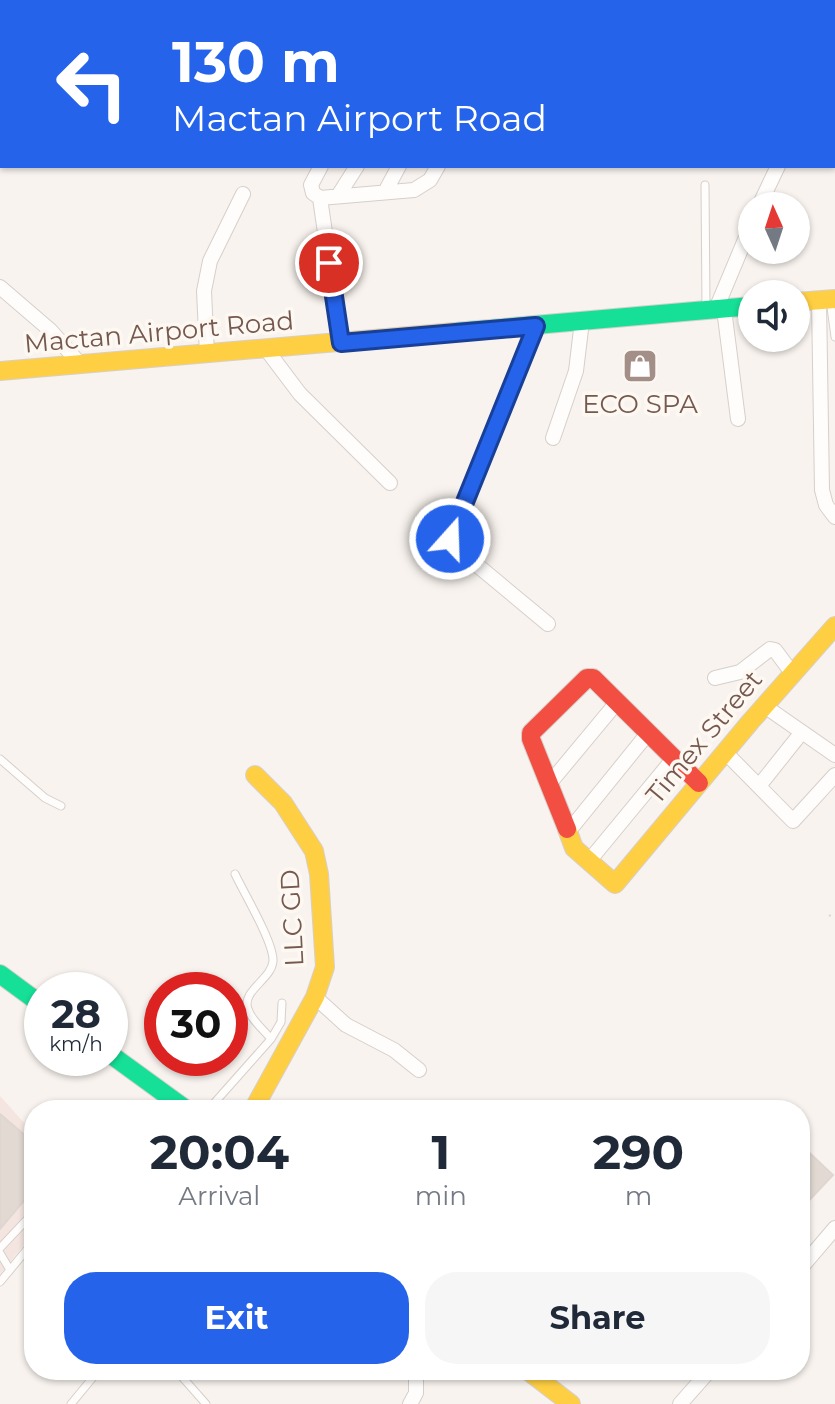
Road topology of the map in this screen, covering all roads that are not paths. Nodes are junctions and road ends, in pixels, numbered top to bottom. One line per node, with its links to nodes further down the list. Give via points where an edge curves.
1 (320, 168): 11 (street, via 311,185)
2 (356, 168): 10 (street)
3 (398, 168): 7 (street)
4 (437, 168): 7 (street, via 414,190)
5 (777, 168): 8 (street)
6 (705, 185): 16 (lane)
7 (385, 192): 10 (street)
8 (766, 192)
9 (243, 194): 22 (street, via 210,261 204,291)
10 (338, 196): 11 (street)
11 (320, 198): 20 (street)
12 (738, 256): 16 (street)
13 (0, 287): 23 (street)
14 (828, 300): 19 (lane); 28 (street, via 822,490)
15 (738, 307): 16 (street, Mactan Airport Road)
16 (715, 309): 17 (street, Mactan Airport Road); 25 (street)
17 (582, 321): 18 (street, Mactan Airport Road); 26 (street, via 576,371)
18 (536, 326): 20 (street, Mactan Airport Road); 29 (street, via 450,539)
19 (835, 337)
20 (341, 343): 21 (street, Mactan Airport Road)
21 (266, 349): 22 (street, Mactan Airport Road); 27 (street, via 300,394)
22 (207, 354): 23 (street, Mactan Airport Road)
23 (80, 364): 24 (street, Mactan Airport Road)
24 (0, 371)
25 (738, 419)
26 (553, 438)
27 (390, 483)
28 (835, 517)
29 (548, 624)
30 (835, 626): 31 (street, Timex Street)
31 (792, 673): 32 (street, via 772,649 740,672); 34 (street, Timex Street)
32 (715, 678)
33 (618, 701): 35 (street); 44 (street); 44 (street, via 587,678 531,733)
34 (763, 705): 36 (street); 37 (street, Timex Street)
35 (649, 732): 39 (street); 47 (street)
36 (802, 732): 38 (street); 45 (street)
37 (724, 751): 43 (street, Timex Street); 45 (street)
38 (835, 755)
39 (674, 758): 43 (street); 48 (street)
40 (0, 759): 46 (lane)
41 (255, 775): 52 (street, LLC GD, via 283,803 314,851 325,967)
42 (835, 775): 45 (street, via 793,821)
43 (699, 783): 48 (street, Timex Street, via 615,884)
44 (549, 784): 47 (street)
45 (759, 786)
46 (61, 806)
47 (568, 832): 48 (street, via 574,848)
48 (589, 861)
49 (235, 874): 54 (lane, via 271,949 271,971 247,1005)
50 (3, 981): 51 (street)
51 (24, 994)
52 (315, 997): 56 (street, via 346,1025); 59 (street, LLC GD)
53 (282, 1003): 54 (lane, via 281,1022)
54 (271, 1039): 58 (lane)
55 (128, 1067): 57 (street)
56 (419, 1070)
57 (173, 1100)
58 (217, 1100)
59 (258, 1100)
60 (24, 1223): 62 (lane)
61 (835, 1228): 64 (street)
62 (0, 1250): 65 (lane)
63 (24, 1253): 65 (lane)
64 (810, 1257)
65 (10, 1270): 66 (lane)
66 (0, 1282)
67 (91, 1380): 72 (lane)
68 (185, 1380): 73 (lane)
69 (416, 1380): 74 (street)
70 (540, 1380): 75 (street)
71 (701, 1380): 76 (street)
72 (71, 1404)
73 (206, 1404)
74 (410, 1404)
75 (571, 1404)
76 (680, 1404)

